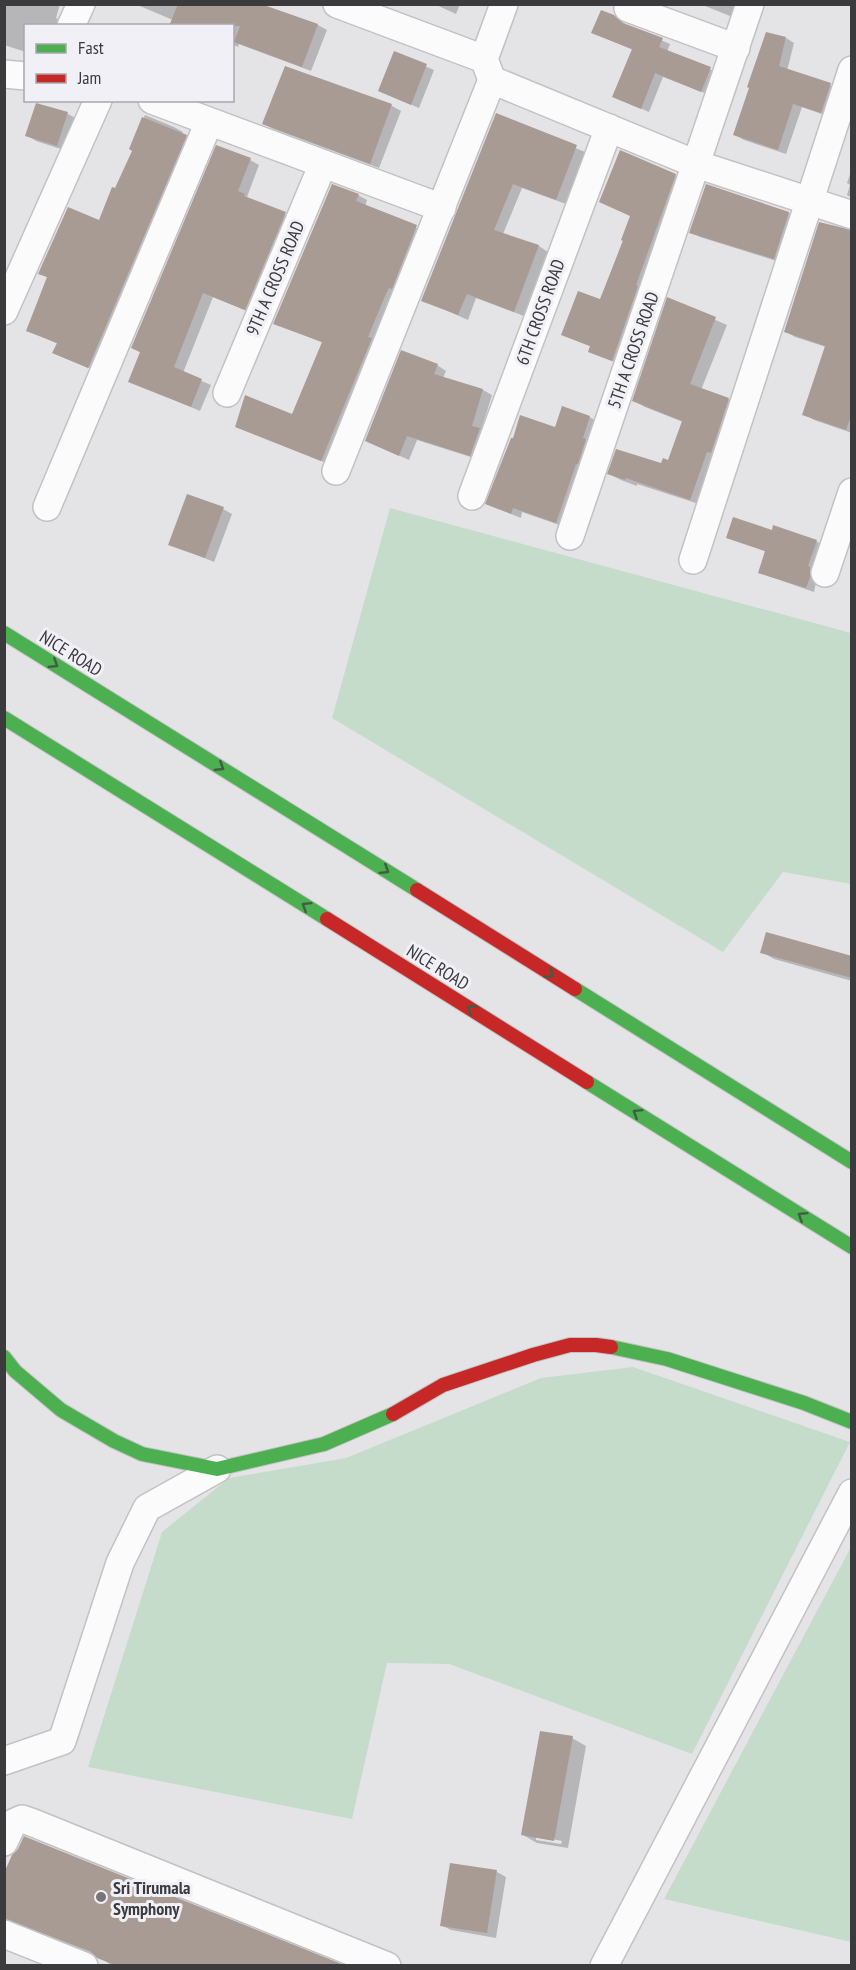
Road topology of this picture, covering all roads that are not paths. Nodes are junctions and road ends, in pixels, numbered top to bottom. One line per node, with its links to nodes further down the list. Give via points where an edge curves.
1 (81, 4): 6 (street)
2 (337, 4): 8 (street)
3 (504, 4): 8 (street)
4 (750, 4): 7 (street, 5TH A CROSS ROAD)
5 (628, 8): 7 (street)
6 (72, 24)
7 (736, 48): 17 (street, 5TH A CROSS ROAD)
8 (488, 69): 15 (street); 19 (street)
9 (852, 70): 18 (street)
10 (4, 74): 11 (street)
11 (24, 76)
12 (97, 102): 21 (street)
13 (157, 102): 14 (street)
14 (209, 122): 16 (street); 26 (street)
15 (609, 128): 17 (street); 25 (street, 6TH CROSS ROAD)
16 (323, 164): 19 (street); 22 (street, 9TH A CROSS ROAD)
17 (696, 164): 18 (street); 27 (street, 5TH A CROSS ROAD)
18 (809, 201): 20 (street); 28 (street)
19 (442, 208): 23 (street)
20 (852, 215)
21 (4, 311)
22 (227, 393)
23 (336, 471)
24 (852, 492): 29 (street)
25 (472, 496)
26 (47, 507)
27 (570, 536)
28 (693, 561)
29 (825, 573)
30 (4, 633): 32 (main road, NICE ROAD, one-way to 32)
31 (4, 718): 33 (main road, NICE ROAD, one-way to 31)
32 (852, 1162)
33 (852, 1247)
34 (4, 1357): 36 (main road, via 61,1410 114,1441 142,1454)
35 (852, 1422): 36 (main road, via 667,1359 596,1345 570,1345 443,1385 388,1417 324,1444)
36 (217, 1469): 38 (street, via 147,1508 120,1563 62,1742)
37 (852, 1493): 43 (street)
38 (4, 1761)
39 (4, 1842): 42 (street, via 13,1823 22,1819 32,1822)
40 (4, 1934): 41 (street)
41 (84, 1965)
42 (387, 1965)
43 (604, 1965)

